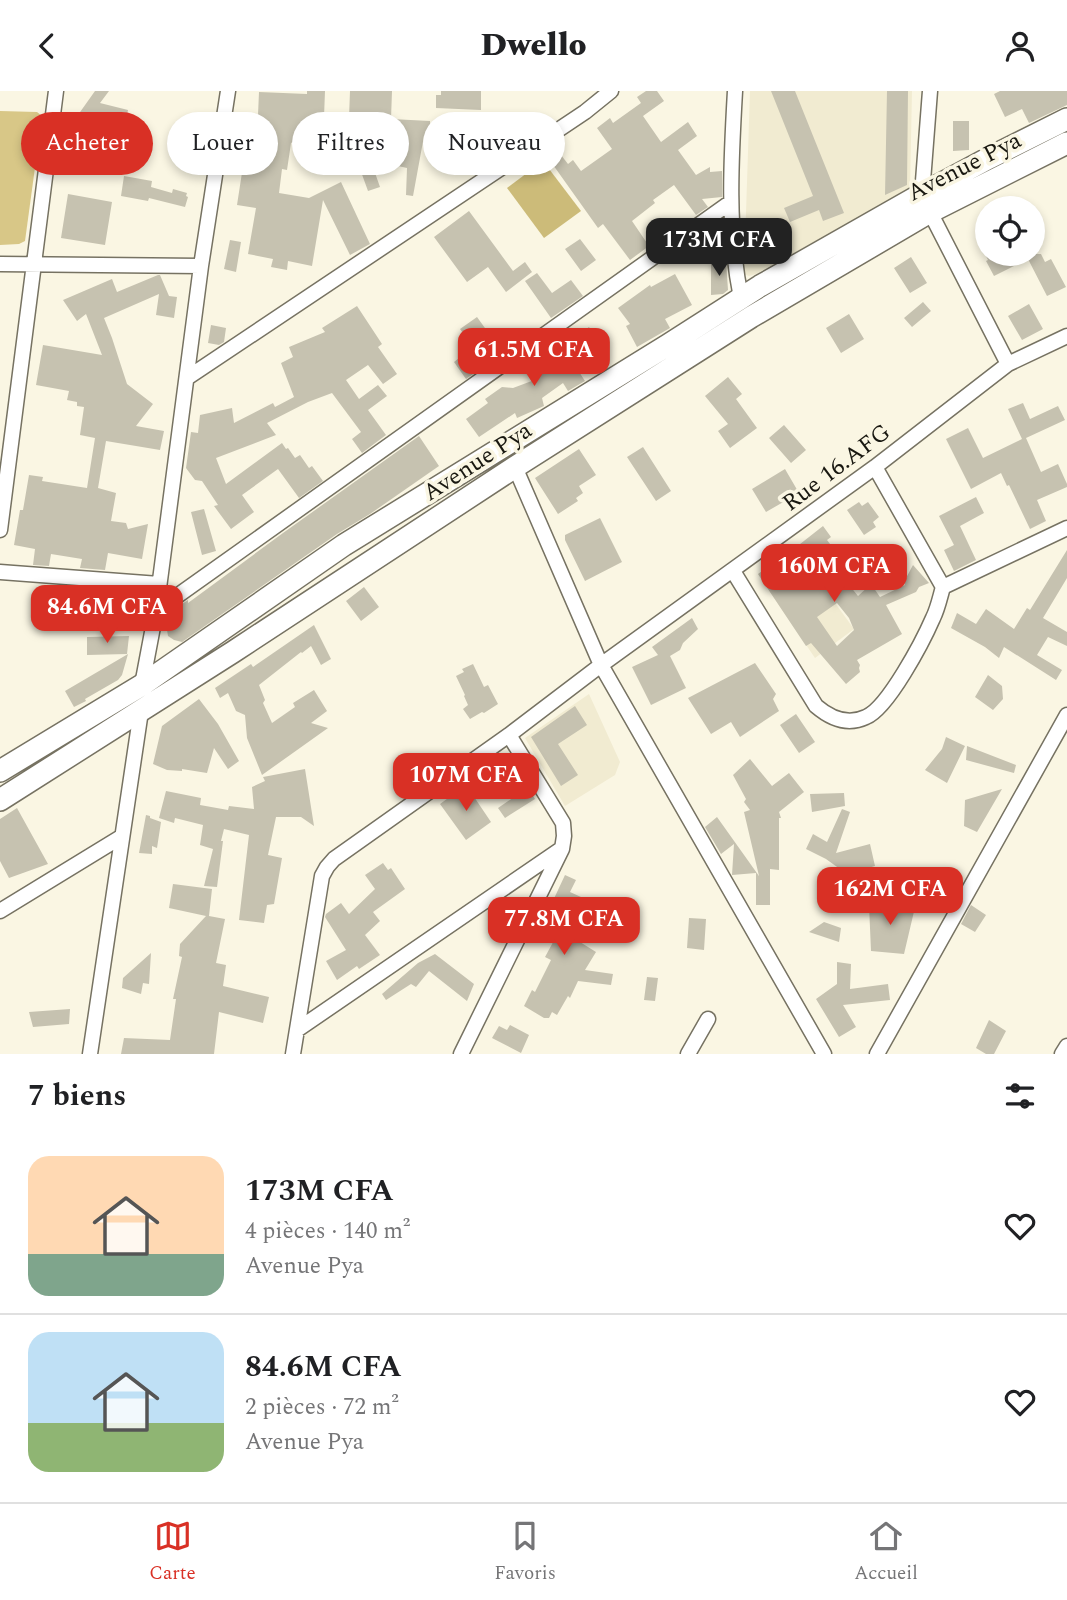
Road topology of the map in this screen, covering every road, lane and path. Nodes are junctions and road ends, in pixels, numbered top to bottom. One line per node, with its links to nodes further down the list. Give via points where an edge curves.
1 (56, 91): 11 (street)
2 (228, 91): 12 (street)
3 (611, 91): 16 (street)
4 (735, 91): 8 (street)
5 (930, 91): 9 (street)
6 (1067, 118): 9 (main road, Avenue Pya, via 1011,146)
7 (1067, 143): 9 (main road, Avenue Pya)
8 (731, 202): 13 (street, via 737,277); 26 (street)
9 (926, 203): 13 (main road, Avenue Pya); 15 (street)
10 (0, 264): 11 (street)
11 (34, 264): 12 (street); 17 (street)
12 (201, 266): 16 (street)
13 (746, 307): 18 (main road, Avenue Pya); 28 (main road, Avenue Pya, via 668,345 344,545)
14 (1067, 336): 15 (street, Rue 16.AFG)
15 (1008, 364): 19 (street, Rue 16.AFG)
16 (187, 378): 24 (street)
17 (7, 424): 21 (street)
18 (515, 467): 27 (street); 29 (main road, Avenue Pya)
19 (876, 467): 22 (street, Rue 16.AFG); 25 (street)
20 (1067, 528): 25 (street)
21 (0, 530)
22 (733, 571): 25 (street, via 816,706 839,720 866,718 877,711 934,617); 27 (street, Rue 16.AFG)
23 (0, 572): 24 (street)
24 (159, 584): 26 (street)
25 (943, 587)
26 (156, 611): 28 (street)
27 (601, 665): 31 (street, Rue 16.AFG); 44 (street)
28 (142, 685): 29 (main road); 32 (main road, Avenue Pya)
29 (141, 711): 33 (main road, Avenue Pya); 34 (street)
30 (1065, 722): 45 (street)
31 (509, 735): 35 (street, via 564,823); 38 (street, Rue 16.AFG, via 327,867)
32 (0, 771)
33 (0, 800)
34 (121, 837): 36 (street); 40 (street)
35 (562, 849): 38 (street); 42 (street)
36 (0, 911)
37 (708, 1019): 43 (street)
38 (296, 1030): 41 (street, Rue 16.AFG)
39 (1067, 1046): 46 (street)
40 (90, 1054)
41 (293, 1054)
42 (461, 1054)
43 (688, 1054)
44 (824, 1054)
45 (877, 1054)
46 (1062, 1054)

